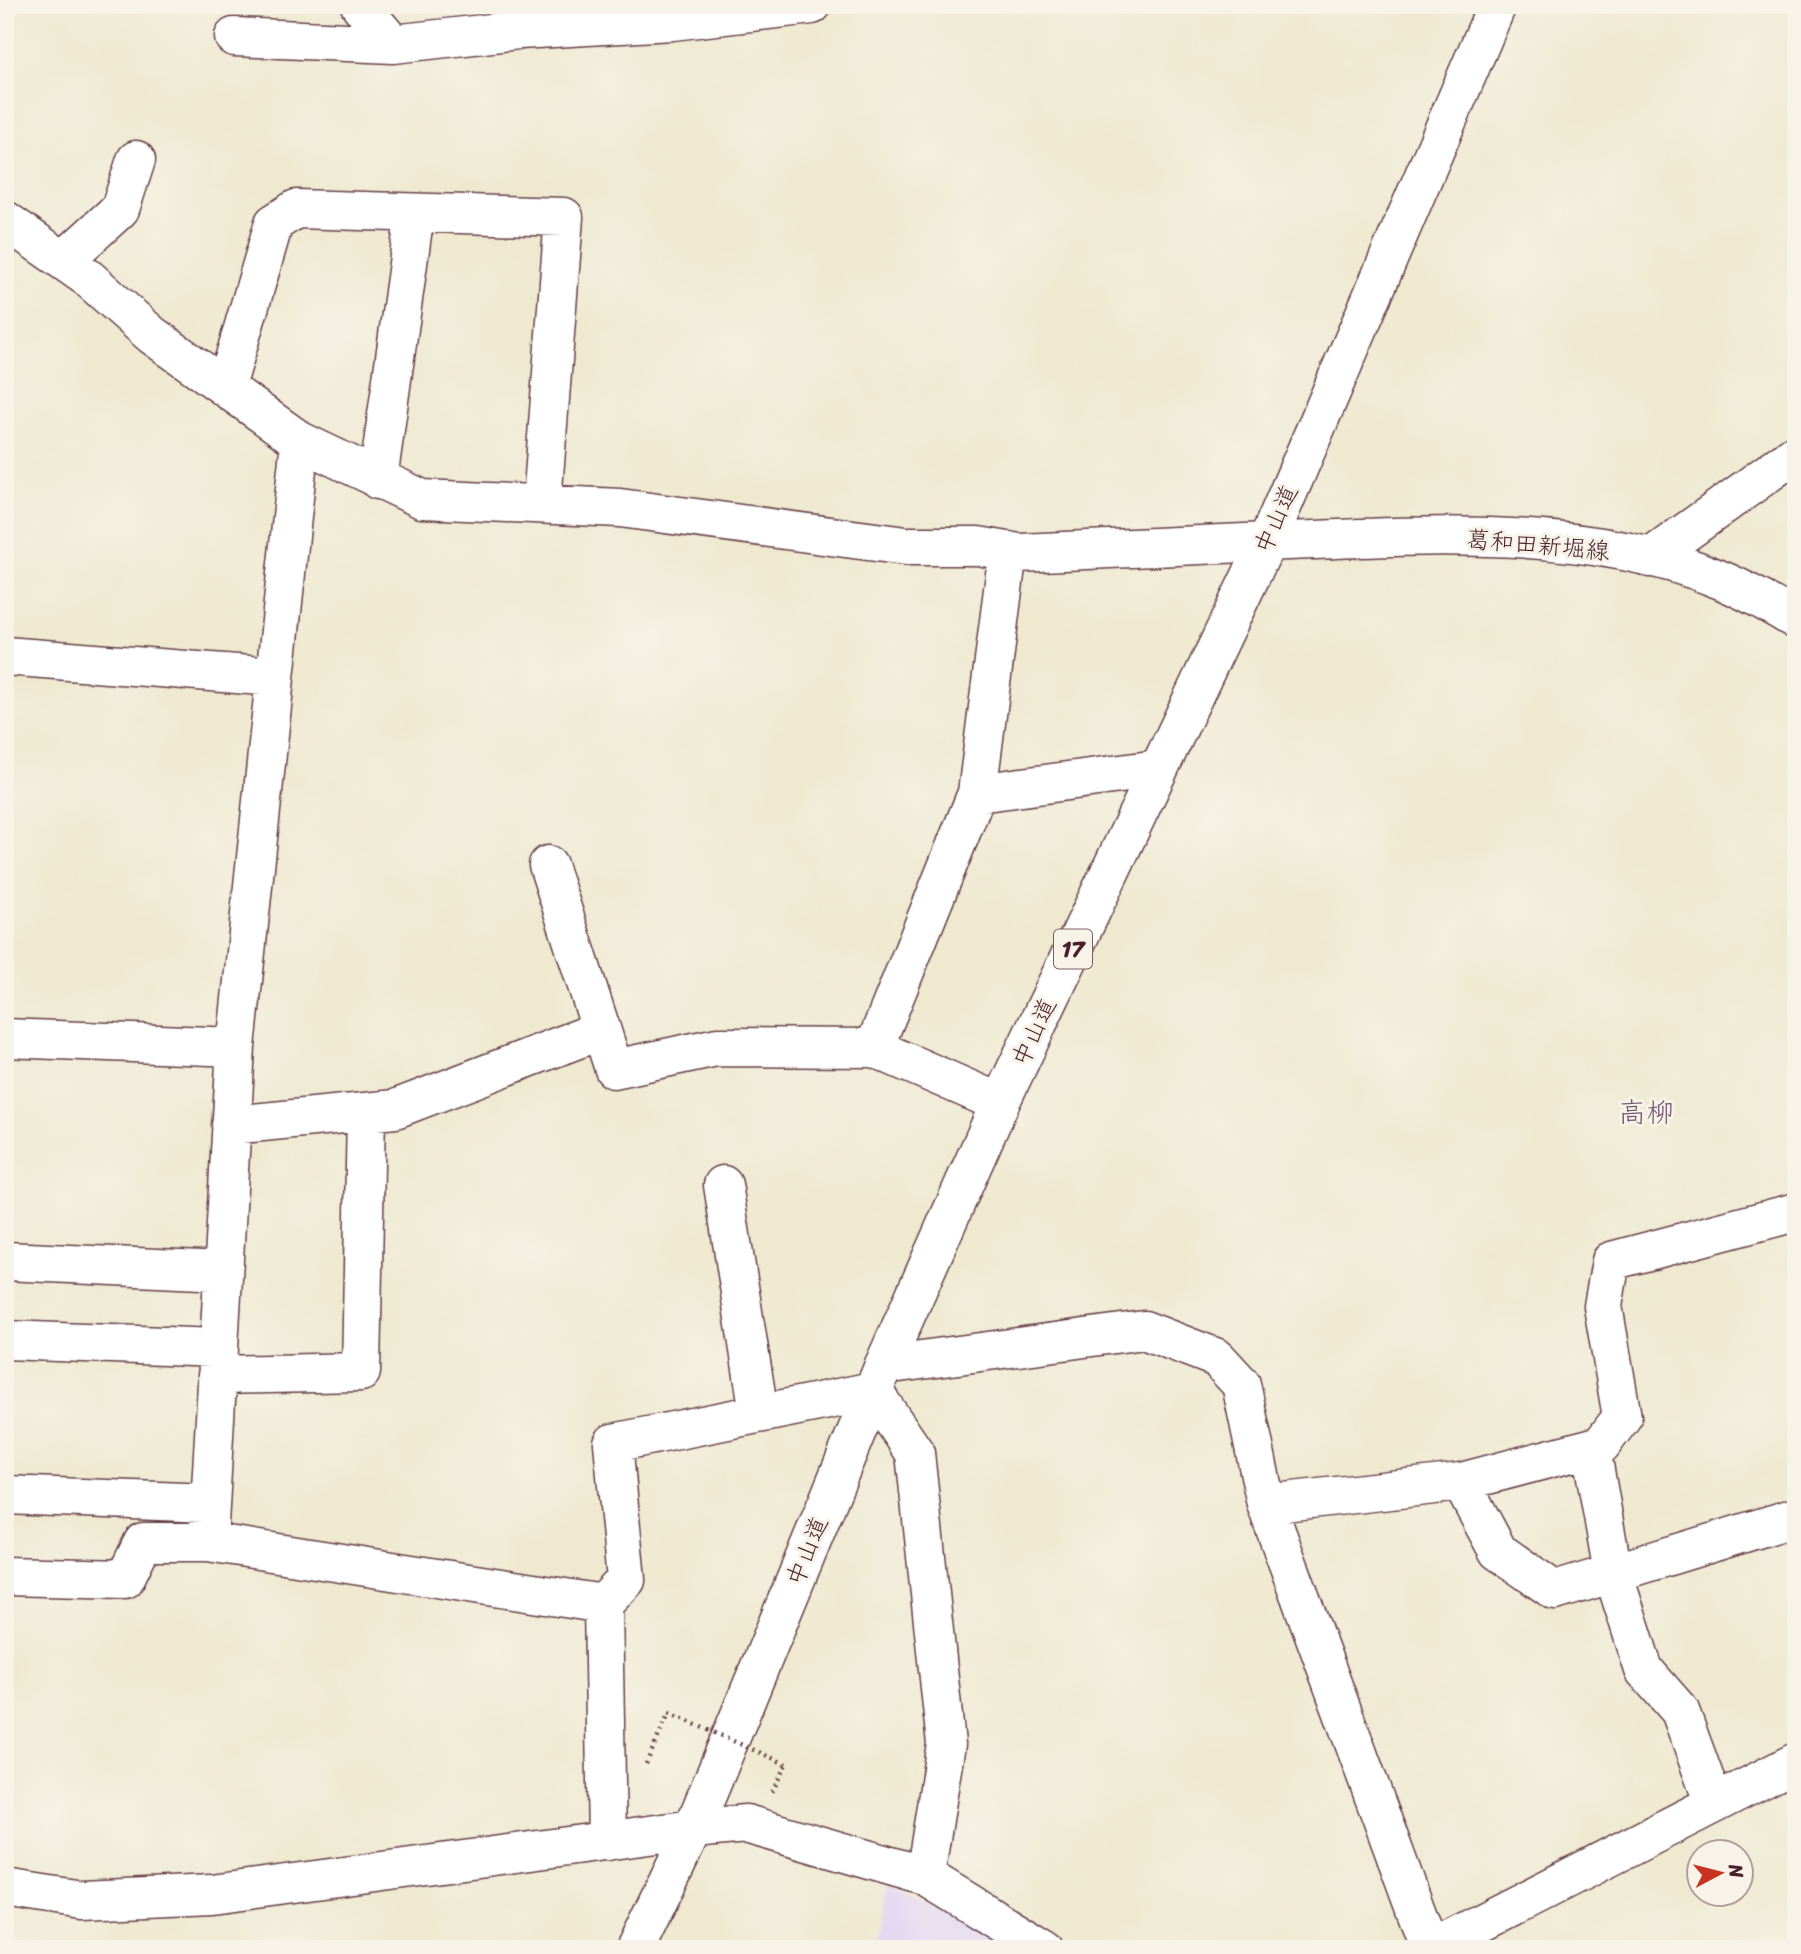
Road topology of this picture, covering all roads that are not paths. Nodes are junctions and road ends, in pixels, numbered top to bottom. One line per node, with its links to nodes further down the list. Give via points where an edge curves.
1 (360, 5): 6 (main road)
2 (1497, 5): 16 (main road, 中山道 / 17)
3 (796, 7): 4 (main road)
4 (527, 18): 6 (main road)
5 (234, 37): 6 (main road)
6 (393, 44)
7 (136, 160): 10 (main road, via 120,209)
8 (415, 213): 11 (main road, via 296,209 274,223); 14 (main road); 15 (main road, via 564,217)
9 (5, 220): 10 (main road, 葛和田新堀線)
10 (64, 261): 11 (main road, 葛和田新堀線, via 152,335)
11 (226, 387): 12 (main road, 葛和田新堀線)
12 (300, 441): 14 (main road, 葛和田新堀線); 21 (main road)
13 (1796, 453): 18 (main road)
14 (377, 480): 15 (main road, 葛和田新堀線, via 422,499)
15 (542, 502): 17 (main road, 葛和田新堀線, via 690,516 906,546 978,546)
16 (1267, 542): 17 (main road, 葛和田新堀線); 18 (main road, 葛和田新堀線, via 1479,537 1583,545); 22 (main road, 中山道 / 17)
17 (1008, 551): 23 (main road)
18 (1650, 558): 19 (main road, 葛和田新堀線, via 1714,577)
19 (1796, 620)
20 (5, 656): 21 (main road)
21 (275, 677): 27 (main road)
22 (1158, 769): 23 (main road); 29 (main road, 中山道 / 17)
23 (977, 793): 28 (main road)
24 (548, 865): 25 (main road)
25 (601, 1030): 28 (main road, via 614,1069 717,1047); 30 (main road, via 395,1109)
26 (5, 1038): 27 (main road)
27 (236, 1047): 31 (main road)
28 (874, 1048): 29 (main road)
29 (1000, 1103): 38 (main road, 中山道 / 17)
30 (366, 1112): 31 (main road); 37 (main road, via 361,1372)
31 (231, 1125): 35 (main road)
32 (723, 1185): 39 (main road)
33 (1796, 1212): 40 (main road, via 1611,1261 1603,1306 1622,1417 1601,1445)
34 (5, 1261): 35 (main road)
35 (223, 1272): 37 (main road)
36 (5, 1340): 37 (main road)
37 (218, 1362): 43 (main road)
38 (879, 1378): 39 (main road); 44 (main road, via 1144,1330 1217,1358 1241,1384); 52 (main road, 中山道 / 17); 54 (main road, via 915,1453 946,1744)
39 (759, 1413): 49 (main road, via 613,1443 626,1580)
40 (1591, 1448): 41 (main road); 47 (main road)
41 (1461, 1482): 44 (main road); 47 (main road, via 1498,1551 1555,1591)
42 (5, 1495): 43 (main road)
43 (210, 1503): 46 (main road)
44 (1266, 1504): 60 (main road)
45 (1796, 1517): 47 (main road)
46 (208, 1542): 48 (main road, via 143,1542 125,1578); 49 (main road)
47 (1613, 1573): 51 (main road, via 1644,1670 1680,1711)
48 (5, 1576)
49 (603, 1604): 53 (main road)
50 (1796, 1762): 51 (main road)
51 (1714, 1804): 60 (main road)
52 (693, 1829): 53 (main road); 54 (main road, via 746,1824); 56 (main road, 中山道 / 17)
53 (607, 1841): 55 (main road, via 212,1894 82,1900)
54 (925, 1876): 59 (main road)
55 (5, 1888)
56 (658, 1898): 57 (main road, 中山道 / 17); 58 (main road)
57 (635, 1949)
58 (641, 1949)
59 (1044, 1949)
60 (1430, 1949)

